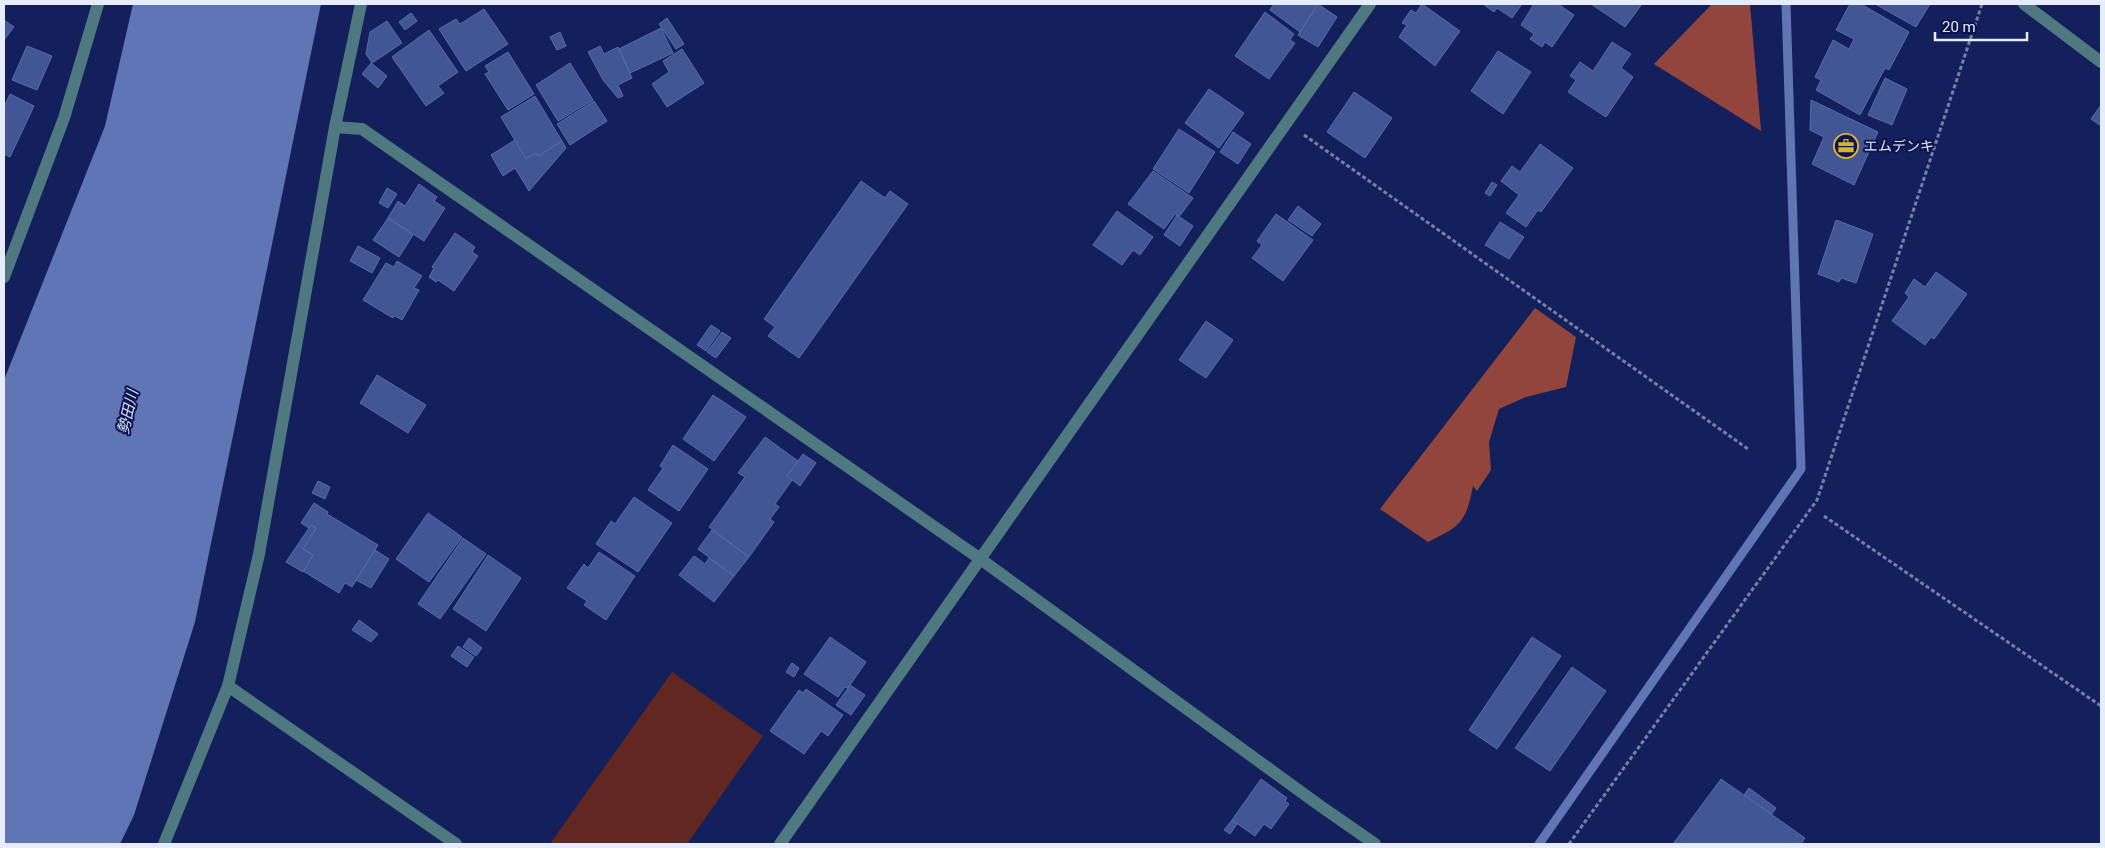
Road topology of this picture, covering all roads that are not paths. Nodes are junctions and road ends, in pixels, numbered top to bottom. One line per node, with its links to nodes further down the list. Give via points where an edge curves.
1 (98, 4): 7 (street, via 64,118)
2 (361, 4): 6 (street)
3 (1370, 4): 8 (street)
4 (2024, 4): 5 (street)
5 (2101, 62)
6 (335, 127): 8 (street, via 362,129); 9 (street, via 259,554)
7 (4, 277)
8 (980, 558): 12 (street); 13 (street)
9 (228, 686): 10 (street); 11 (street)
10 (164, 844)
11 (456, 844)
12 (780, 844)
13 (1375, 844)

